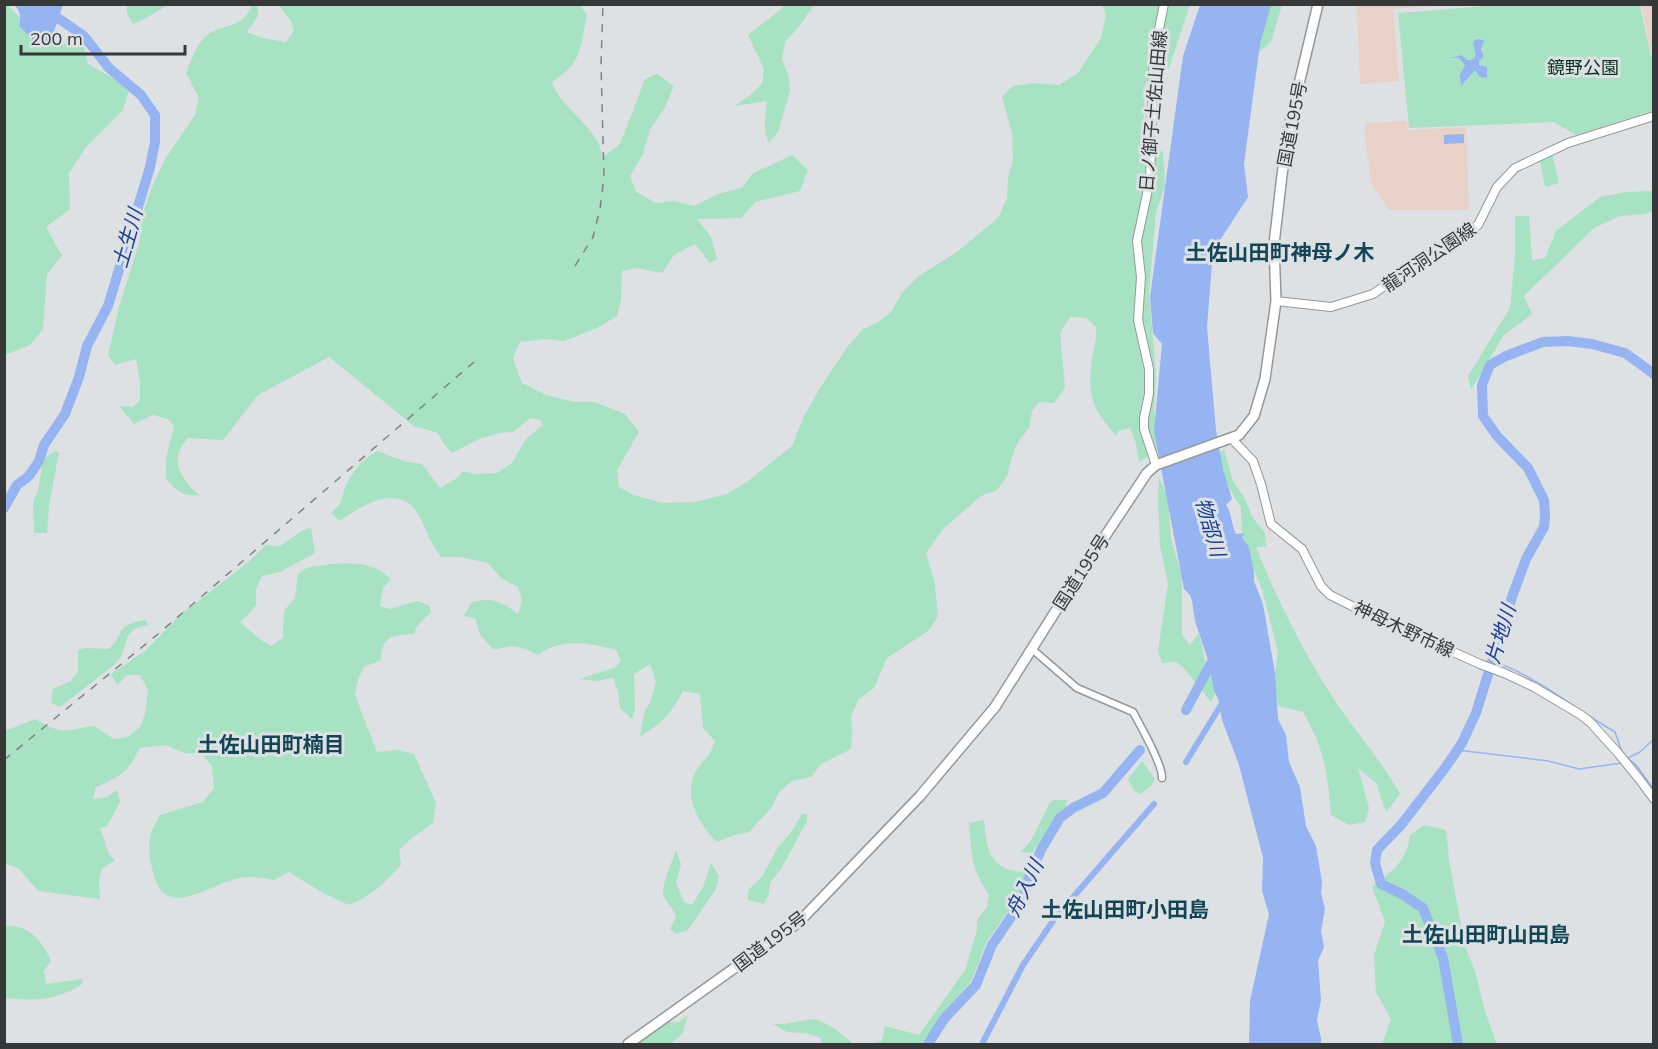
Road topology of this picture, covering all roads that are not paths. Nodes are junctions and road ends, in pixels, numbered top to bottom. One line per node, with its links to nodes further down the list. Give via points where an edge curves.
1 (1164, 4): 6 (main road, 日ノ御子土佐山田線, via 1153,72 1150,180 1137,241 1141,277 1138,320 1149,369 1144,429)
2 (1318, 4): 4 (highway, 国道195号, via 1281,178 1274,244)
3 (1653, 116): 4 (main road, 龍河洞公園線, via 1568,143 1515,168 1497,187 1478,225 1373,294 1331,307)
4 (1276, 301): 5 (highway, 国道195号, via 1265,379 1254,416 1239,435)
5 (1228, 439): 6 (highway, 国道195号); 9 (main road, 神母木野市線, via 1252,461 1271,524 1297,543 1330,594 1534,687 1581,715)
6 (1159, 463): 7 (highway, 国道195号, via 1137,485)
7 (1032, 649): 8 (street, via 1077,688 1133,712 1156,756); 10 (highway, 国道195号, via 995,707 920,796 799,922)
8 (1162, 778)
9 (1653, 799)
10 (628, 1044)

